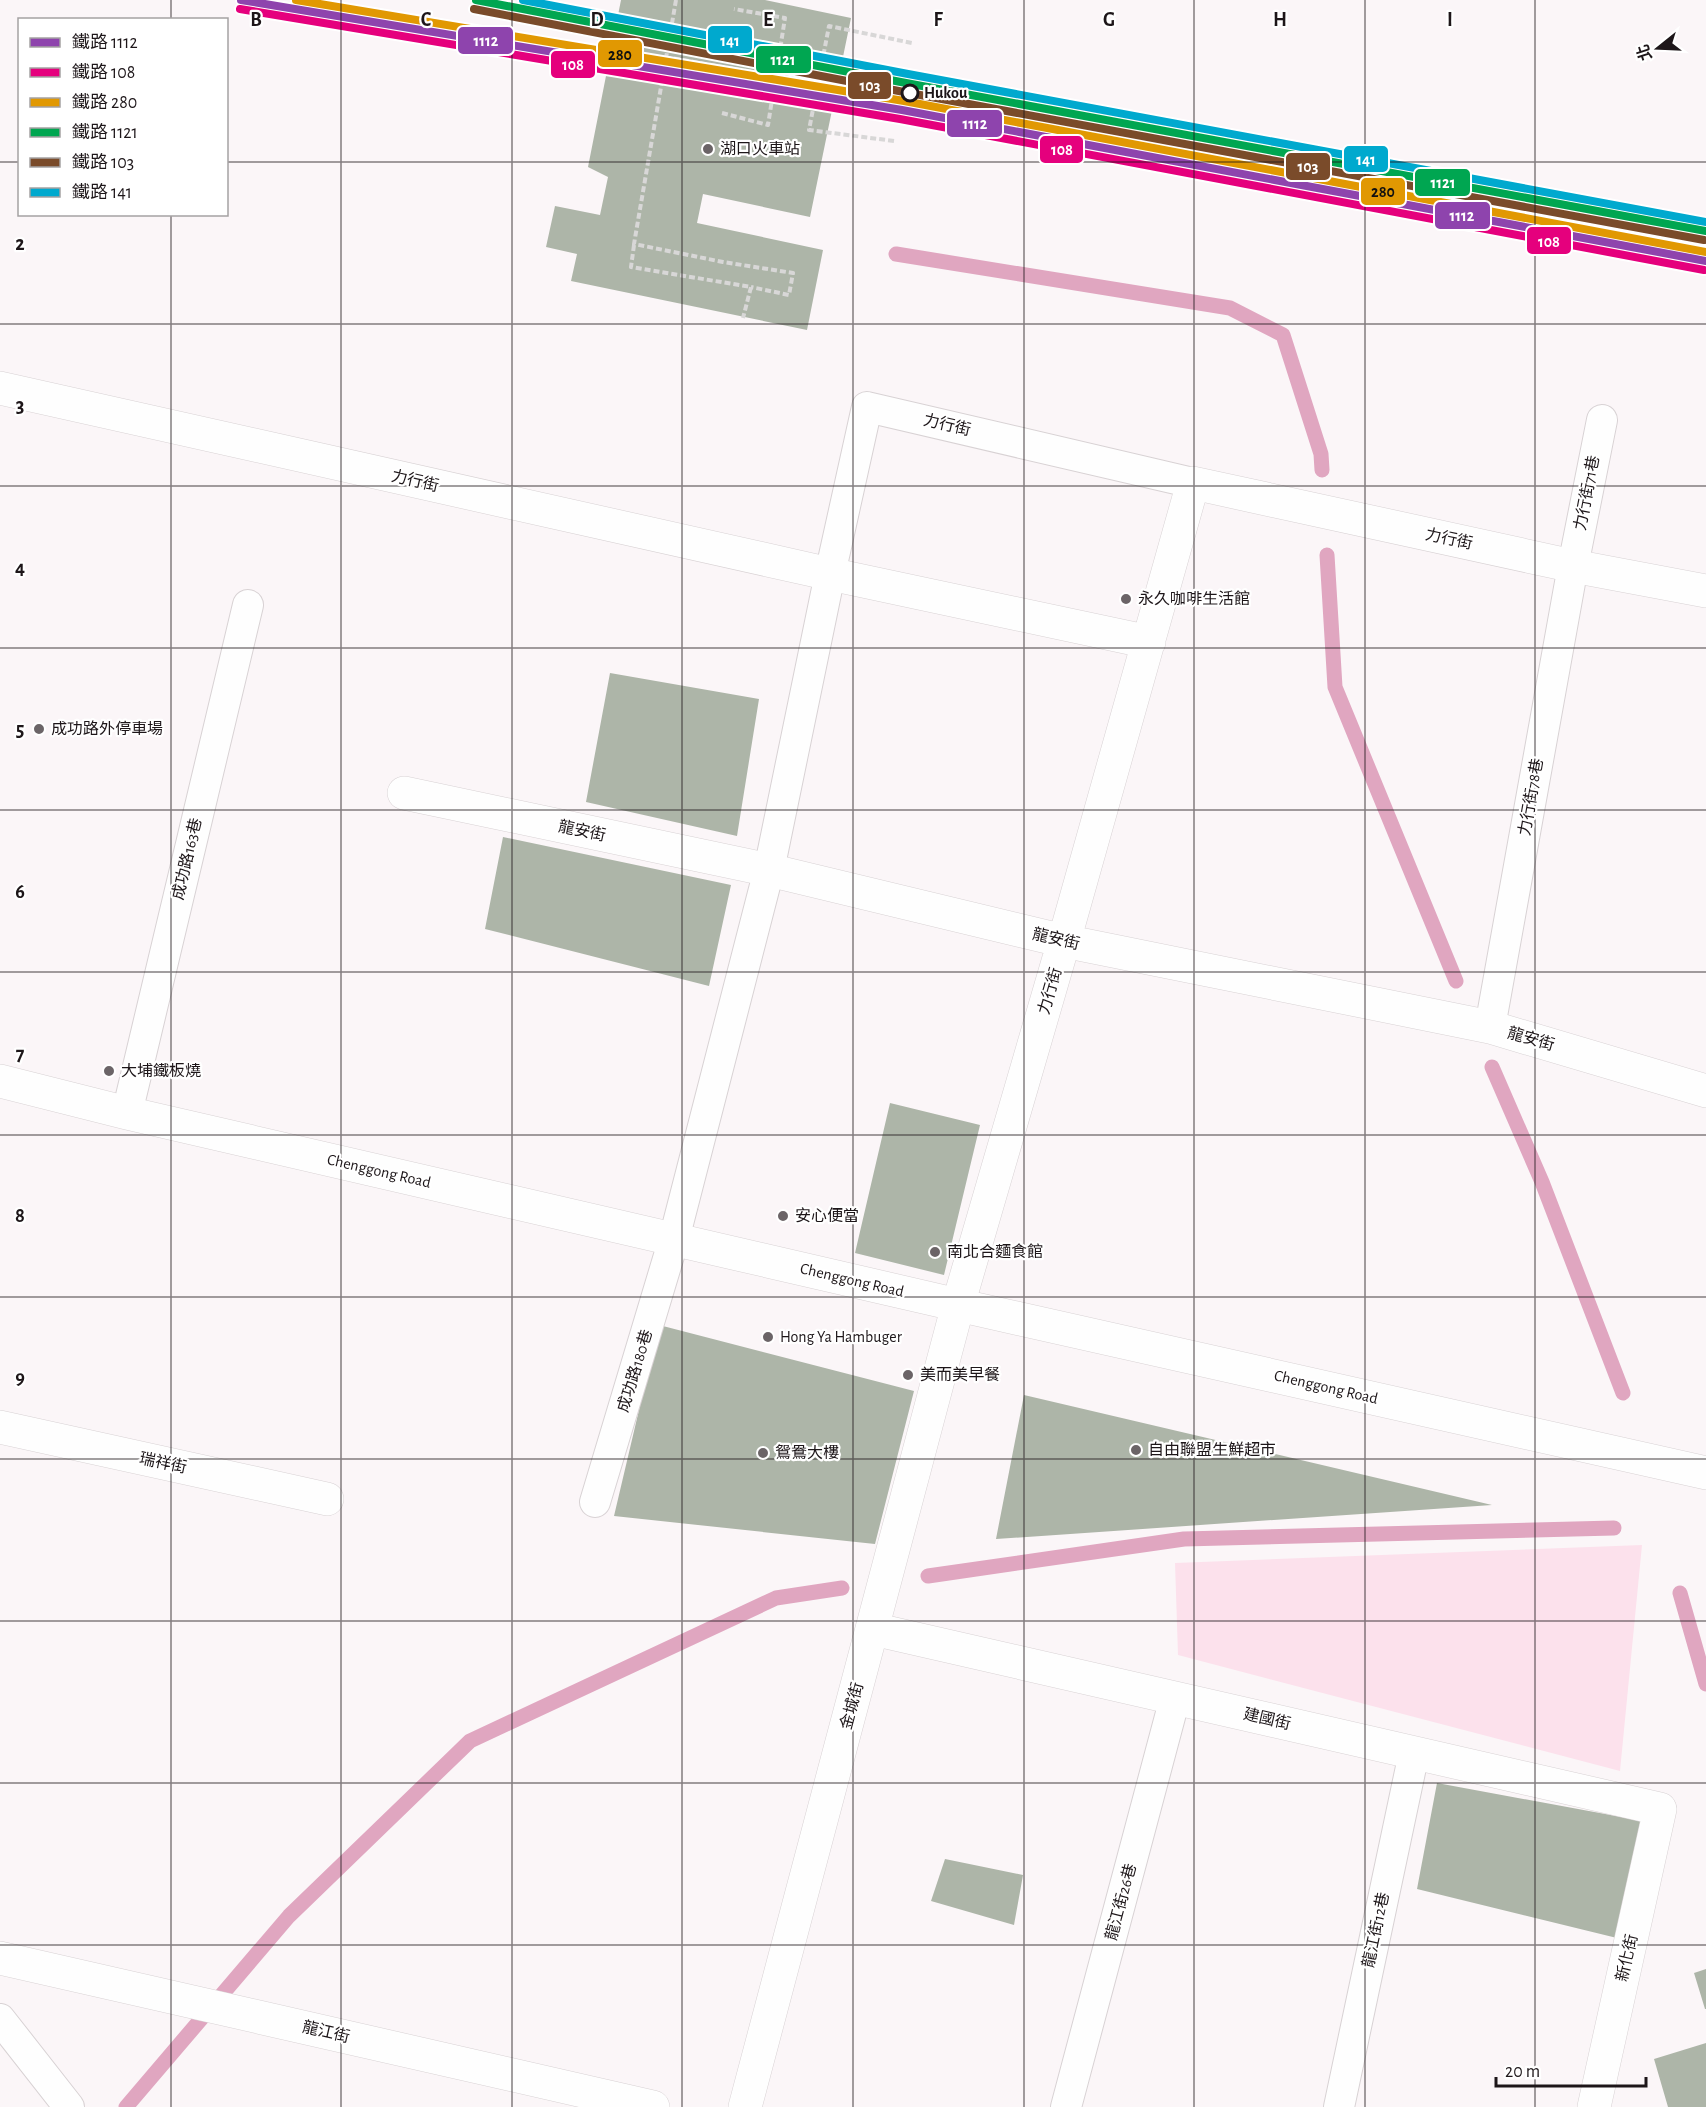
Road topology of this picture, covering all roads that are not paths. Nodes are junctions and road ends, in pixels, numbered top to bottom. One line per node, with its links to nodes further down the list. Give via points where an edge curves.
1 (0, 388): 5 (street, 力行街)
2 (1602, 420): 4 (lane, 力行街71巷)
3 (1194, 483): 4 (street, 力行街); 5 (lane, 力行街, via 867,407); 8 (street, 力行街)
4 (1573, 566): 6 (street, 力行街); 12 (lane, 力行街78巷)
5 (830, 573): 8 (street, 力行街); 10 (lane, 成功路180巷)
6 (1706, 591)
7 (248, 605): 15 (lane, 成功路163巷)
8 (1149, 642): 11 (street, 力行街)
9 (404, 793): 10 (street, 龍安街)
10 (769, 870): 11 (street, 龍安街); 16 (lane, 成功路180巷)
11 (1064, 941): 12 (street, 龍安街); 17 (street, 力行街)
12 (1490, 1027): 14 (street, 龍安街)
13 (0, 1081): 15 (street, Chenggong Road)
14 (1706, 1091)
15 (127, 1113): 16 (street, Chenggong Road)
16 (674, 1239): 17 (street, Chenggong Road); 21 (lane, 成功路180巷)
17 (958, 1305): 19 (street, Chenggong Road); 22 (street, 金城街)
18 (0, 1427): 20 (street, 瑞祥街)
19 (1706, 1473)
20 (327, 1499)
21 (595, 1502)
22 (873, 1629): 23 (street, 建國街); 30 (street, 金城街)
23 (1175, 1698): 24 (street, 建國街); 31 (lane, 龍江街26巷)
24 (1414, 1753): 25 (street, 建國街); 32 (lane, 龍江街12巷)
25 (1660, 1809): 33 (street, 新化街)
26 (0, 1958): 29 (street, 龍江街)
27 (0, 2019): 28 (lane)
28 (69, 2107)
29 (653, 2107)
30 (745, 2107)
31 (1066, 2107)
32 (1339, 2107)
33 (1594, 2107)

